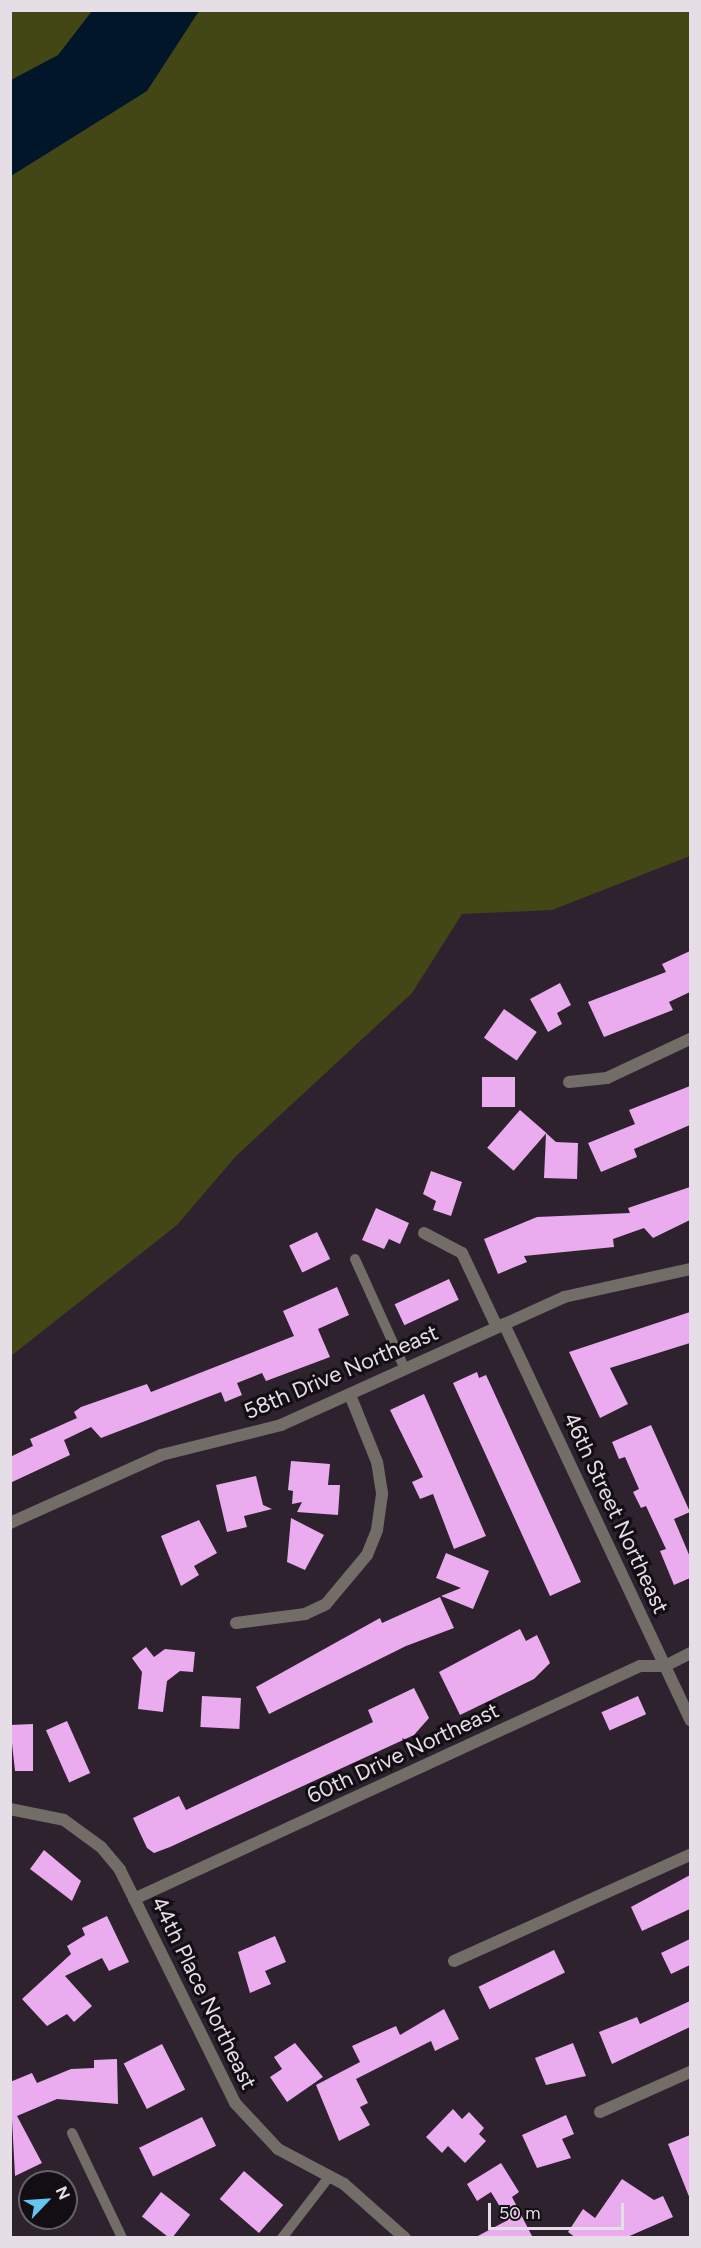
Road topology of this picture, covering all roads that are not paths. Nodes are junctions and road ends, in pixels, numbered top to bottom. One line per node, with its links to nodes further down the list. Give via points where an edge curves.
1 (690, 1040): 2 (street, via 607,1078)
2 (569, 1082)
3 (423, 1233): 6 (street, 46th Street Northeast, via 462,1253)
4 (355, 1259): 7 (lane)
5 (690, 1269): 6 (street, 58th Drive Northeast, via 564,1297)
6 (501, 1326): 7 (street, 58th Drive Northeast); 12 (street, 46th Street Northeast)
7 (405, 1369): 8 (street, 58th Drive Northeast)
8 (350, 1395): 9 (street, 58th Drive Northeast, via 272,1428 161,1455); 10 (street, via 377,1462 382,1493 377,1530 367,1555 326,1604 305,1614)
9 (10, 1523)
10 (236, 1623)
11 (690, 1653): 12 (street, 60th Drive Northeast)
12 (665, 1666): 13 (street, 46th Street Northeast); 16 (street, 60th Drive Northeast, via 640,1666)
13 (690, 1720)
14 (10, 1809): 16 (street, 44th Place Northeast, via 64,1820 101,1847)
15 (690, 1855): 17 (street)
16 (134, 1899): 21 (street, 44th Place Northeast, via 235,2103 278,2149)
17 (454, 1961)
18 (690, 2072): 19 (street)
19 (600, 2112)
20 (72, 2133): 22 (lane)
21 (329, 2177): 23 (lane); 24 (street, 44th Place Northeast, via 381,2213)
22 (122, 2238)
23 (282, 2238)
24 (405, 2238)

